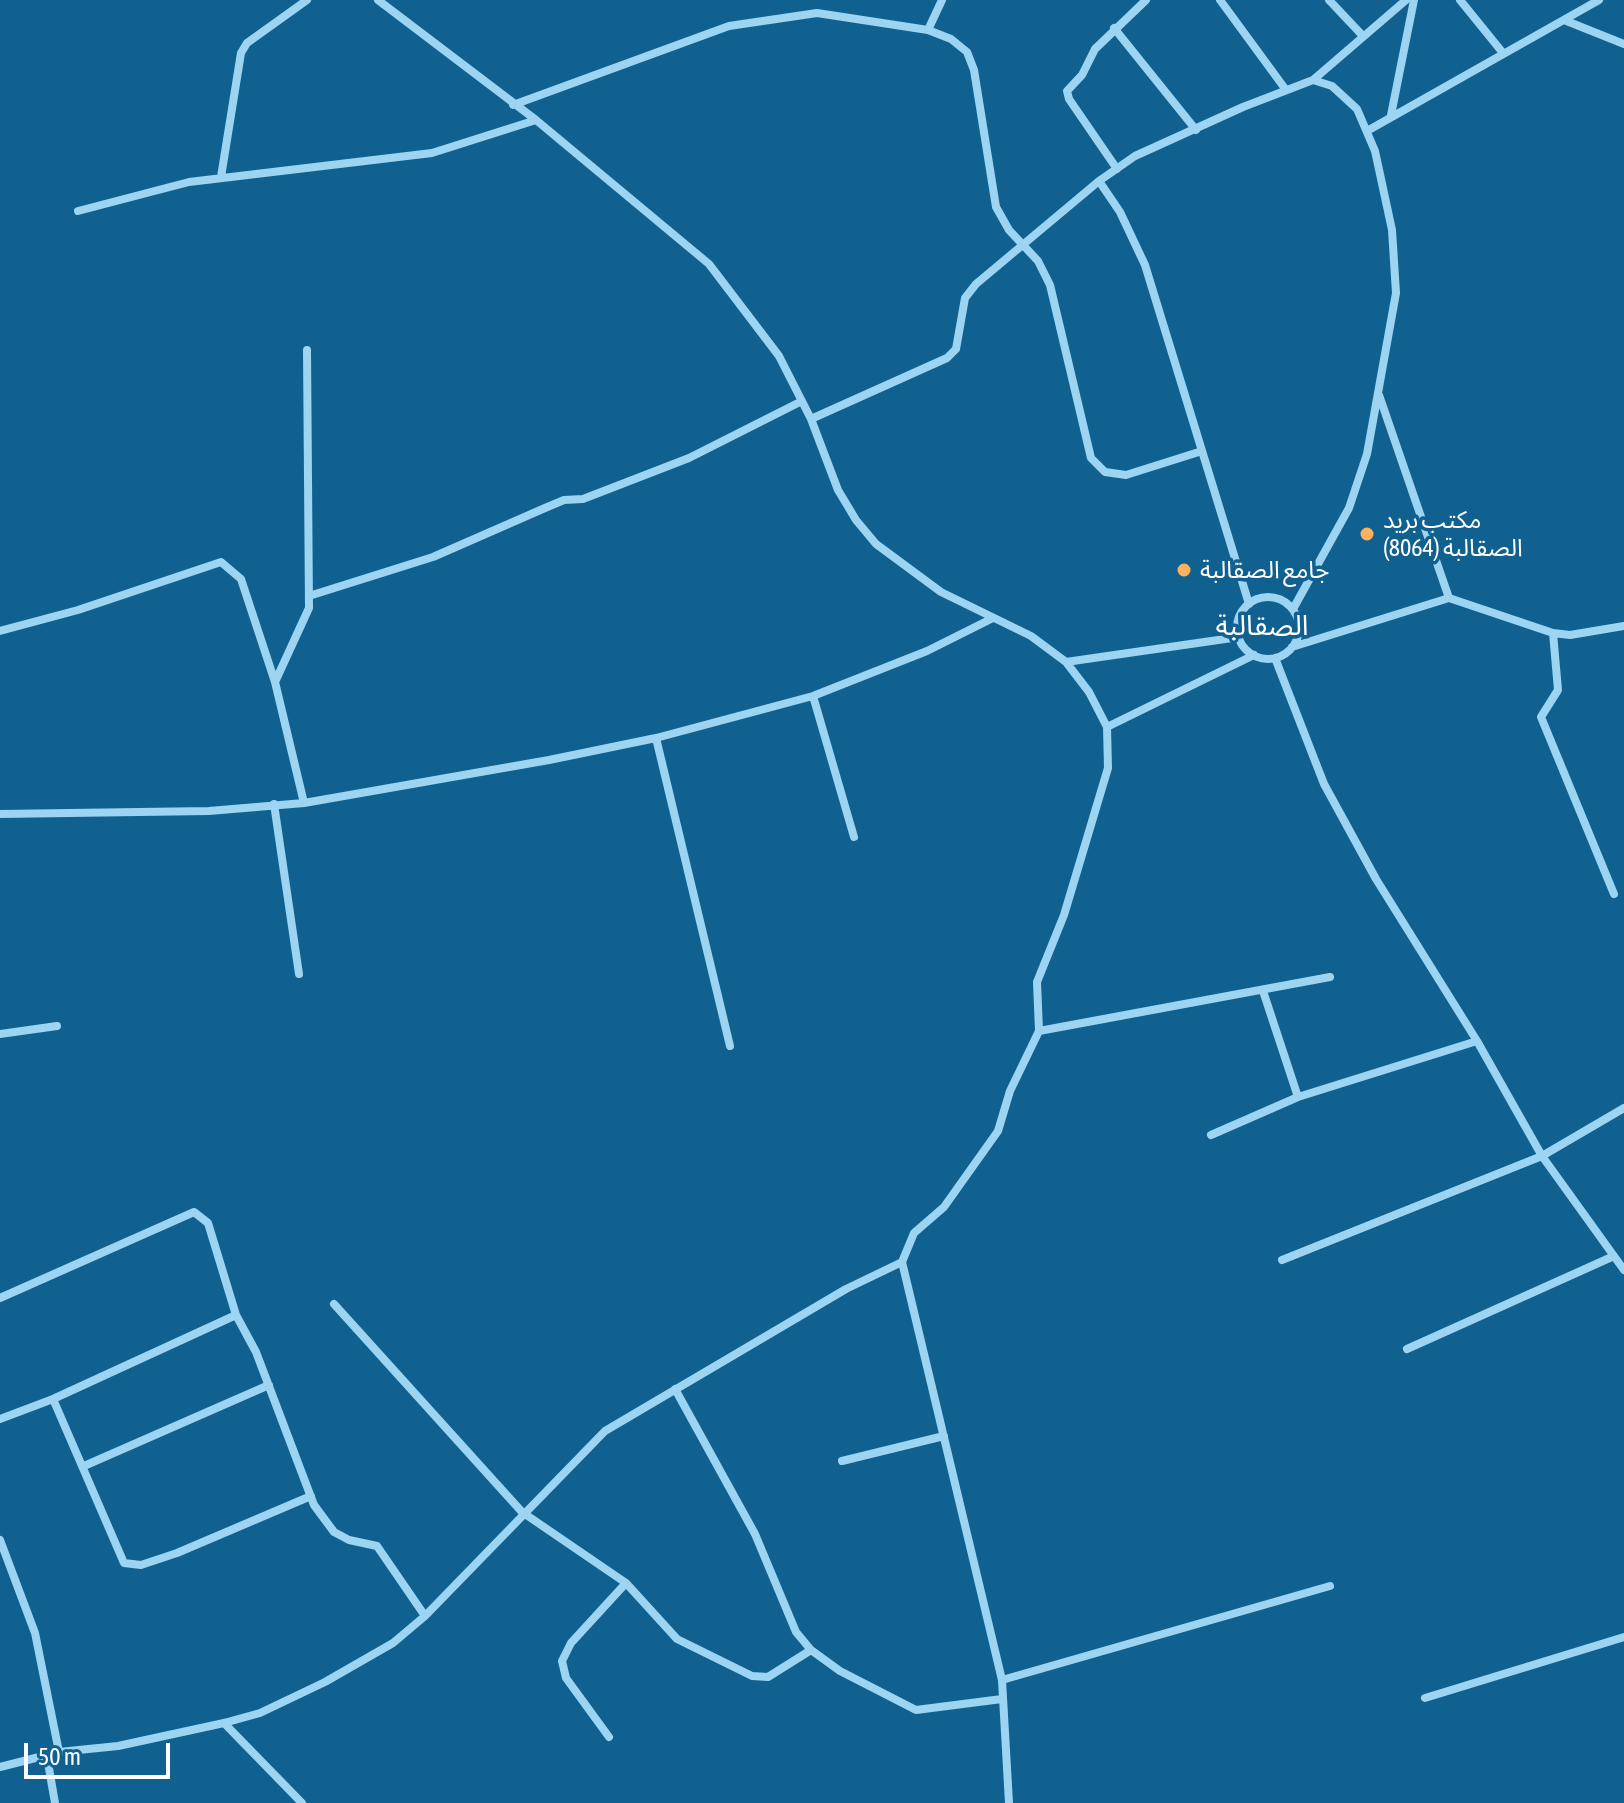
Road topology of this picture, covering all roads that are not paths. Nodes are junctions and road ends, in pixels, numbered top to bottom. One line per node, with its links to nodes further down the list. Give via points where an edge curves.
1 (307, 0): 25 (street, via 247,43 241,53)
2 (378, 0): 19 (street)
3 (942, 0): 13 (street)
4 (1146, 0): 12 (street)
5 (1220, 0): 18 (street)
6 (1329, 0): 14 (street)
7 (1406, 0): 14 (street)
8 (1414, 0): 20 (street)
9 (1460, 0): 16 (street)
10 (1599, 0): 11 (street)
11 (1564, 20): 15 (street); 16 (street)
12 (1114, 28): 22 (street); 24 (street, via 1067,91)
13 (928, 30): 19 (street, via 817,13 729,26); 28 (street, via 967,52 996,207)
14 (1363, 36): 17 (street)
15 (1624, 44)
16 (1503, 53): 20 (street)
17 (1313, 80): 18 (street); 23 (street, via 1345,95)
18 (1286, 90): 22 (street)
19 (513, 105): 21 (street)
20 (1391, 115): 23 (street)
21 (536, 120): 25 (street, via 432,153); 31 (street, via 709,264 779,356)
22 (1196, 130): 24 (street)
23 (1367, 131): 30 (street, via 1396,261 1396,293)
24 (1117, 169): 26 (street)
25 (221, 177): 27 (street)
26 (1099, 181): 28 (street); 33 (street, via 1145,265)
27 (78, 211)
28 (1023, 244): 32 (street, via 965,298 956,349 947,358); 33 (street, via 1050,285 1091,458 1097,465 1105,472 1126,475)
29 (307, 350): 34 (street)
30 (1378, 392): 35 (street); 37 (street, via 1367,454 1349,508)
31 (802, 401): 32 (street); 34 (street, via 689,458 583,499 554,504 433,557)
32 (811, 419): 38 (street, via 838,490 876,544 941,592)
33 (1202, 451): 36 (street)
34 (309, 596): 47 (street, via 309,608)
35 (1449, 598): 41 (street); 43 (street)
36 (1249, 604): 37 (street, via 1267,597); 42 (street, via 1239,618)
37 (1293, 609): 43 (street, via 1299,628)
38 (991, 619): 46 (street, via 1031,636); 48 (street)
39 (1624, 626): 41 (street)
40 (0, 631): 47 (street, via 221,562 241,579)
41 (1553, 633): 55 (street, via 1558,690 1541,717)
42 (1239, 637): 44 (street); 46 (street)
43 (1292, 647): 45 (street)
44 (1254, 655): 45 (street); 49 (street)
45 (1275, 658): 62 (street, via 1324,784)
46 (1066, 662): 49 (street)
47 (275, 682): 51 (street)
48 (813, 696): 50 (street); 54 (street)
49 (1107, 727): 60 (street, via 1108,768 1064,915 1037,982)
50 (656, 738): 51 (street); 63 (street)
51 (304, 803): 52 (street)
52 (274, 804): 53 (street, via 209,811); 56 (street)
53 (0, 814)
54 (854, 837)
55 (1614, 894)
56 (299, 974)
57 (1330, 977): 58 (street)
58 (1263, 991): 60 (street); 64 (street)
59 (57, 1026): 61 (street)
60 (1039, 1031): 70 (street, via 1010,1091 998,1131 944,1207 914,1233)
61 (0, 1034)
62 (1477, 1041): 64 (street); 67 (street)
63 (730, 1046)
64 (1298, 1097): 66 (street)
65 (1624, 1108): 67 (street)
66 (1211, 1135)
67 (1542, 1156): 68 (street); 69 (street)
68 (1614, 1256): 71 (street); 75 (street)
69 (1282, 1260)
70 (902, 1262): 77 (street); 80 (street)
71 (1624, 1270)
72 (0, 1298): 74 (street, via 194,1212 208,1223)
73 (334, 1304): 84 (street)
74 (236, 1315): 76 (street); 78 (street)
75 (1407, 1349)
76 (269, 1385): 82 (street); 83 (street)
77 (675, 1389): 84 (street, via 605,1431); 90 (street, via 755,1534 796,1632)
78 (53, 1399): 79 (street); 82 (street)
79 (0, 1419)
80 (944, 1436): 81 (street); 91 (street)
81 (842, 1461)
82 (84, 1466): 83 (street, via 120,1556 132,1566 177,1553)
83 (311, 1496): 88 (street, via 334,1532 377,1546)
84 (522, 1512): 86 (street); 88 (street)
85 (0, 1540): 96 (street, via 35,1633)
86 (626, 1583): 90 (street, via 677,1639 752,1676 768,1677); 95 (street, via 571,1643 562,1661 566,1678)
87 (1330, 1586): 91 (street)
88 (425, 1616): 94 (street, via 393,1643 291,1700)
89 (1624, 1637): 92 (street)
90 (811, 1650): 93 (street, via 916,1710)
91 (1002, 1680): 93 (street)
92 (1425, 1698)
93 (1002, 1699): 101 (street)
94 (224, 1723): 96 (street, via 118,1746); 100 (street)
95 (609, 1737)
96 (59, 1752): 97 (street)
97 (47, 1757): 98 (street); 99 (street)
98 (0, 1767)
99 (55, 1803)
100 (302, 1803)
101 (1009, 1803)

